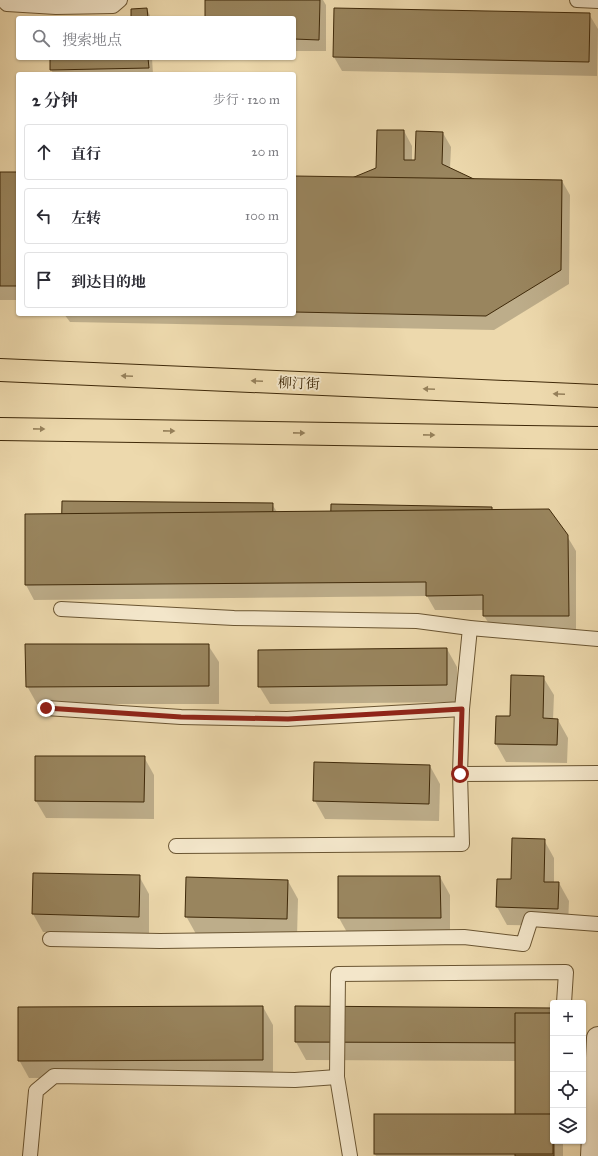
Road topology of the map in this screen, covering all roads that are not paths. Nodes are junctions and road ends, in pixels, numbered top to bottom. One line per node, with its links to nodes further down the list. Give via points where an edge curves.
1 (3, 0): 2 (lane, via 7,4 56,7 113,6)
2 (120, 0)
3 (576, 0): 4 (lane)
4 (598, 1)
5 (0, 370): 6 (main road, 柳汀街, one-way to 5)
6 (598, 396)
7 (0, 429): 8 (main road, one-way to 8)
8 (598, 438)
9 (61, 609): 10 (lane, via 234,618 417,621)
10 (470, 628): 11 (lane); 13 (lane)
11 (598, 639)
12 (46, 708): 13 (lane, via 181,717 288,719)
13 (462, 709): 15 (lane)
14 (598, 773): 15 (lane)
15 (460, 774): 16 (lane, via 462,844)
16 (176, 846)
17 (598, 924): 18 (lane, via 531,919 523,944 464,937 160,941)
18 (50, 939)
19 (564, 1000): 21 (lane, via 566,972 338,974)
20 (598, 1038): 24 (street)
21 (337, 1077): 22 (lane, via 295,1080 54,1076 36,1091); 23 (lane)
22 (30, 1156)
23 (350, 1156)
24 (592, 1156)

